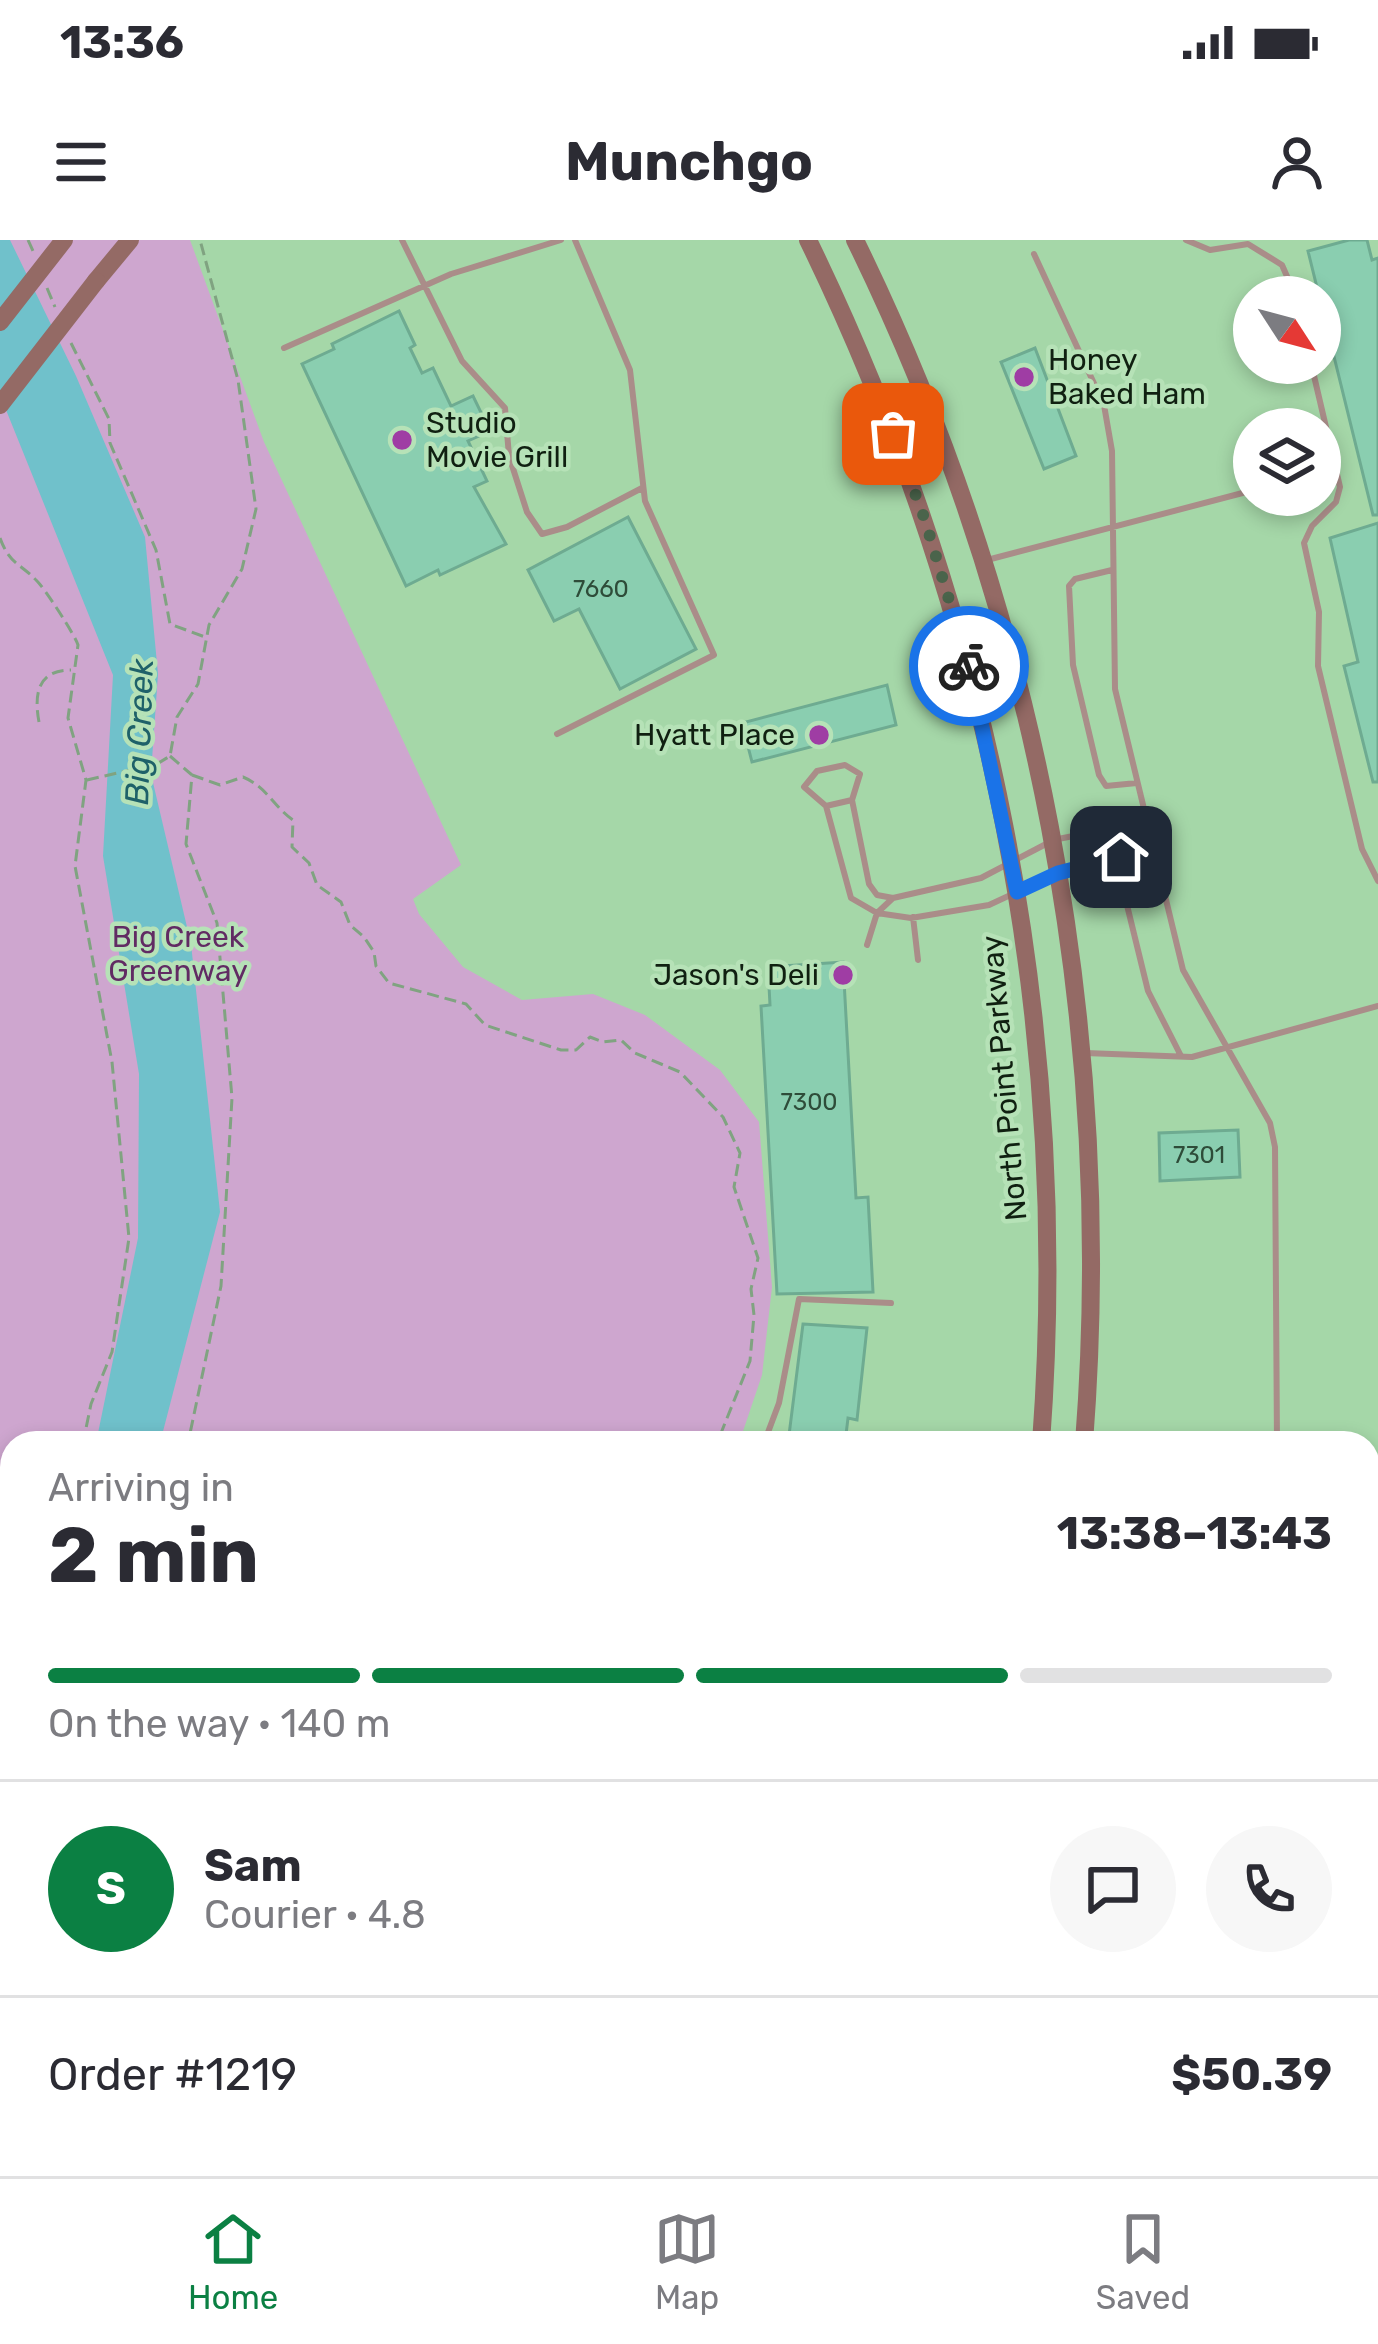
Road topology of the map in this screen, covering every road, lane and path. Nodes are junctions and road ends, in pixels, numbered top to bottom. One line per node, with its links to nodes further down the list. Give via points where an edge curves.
1 (28, 240): 12 (path)
2 (64, 240): 17 (street, bridge)
3 (130, 240): 20 (street, bridge)
4 (200, 240): 28 (path, via 238,380 256,508 242,569)
5 (403, 240): 15 (lane)
6 (561, 240): 15 (lane)
7 (575, 240): 21 (lane, via 630,370)
8 (808, 240): 41 (street, North Point Parkway, via 925,520 975,688)
9 (856, 240): 26 (street, via 923,392)
10 (1186, 240): 14 (lane, via 1210,250 1248,244)
11 (1034, 254): 24 (lane, via 1104,405)
12 (35, 257)
13 (42, 274): 16 (path)
14 (1287, 276)
15 (425, 286): 19 (lane); 21 (lane, via 462,361 506,408 508,456 542,534)
16 (56, 308)
17 (0, 322)
18 (70, 343): 28 (path, via 109,419 110,443 156,550 170,624)
19 (284, 348)
20 (0, 405)
21 (642, 488): 31 (lane, via 715,655)
22 (1233, 496): 24 (lane)
23 (1322, 516): 43 (lane, via 1304,543 1321,631 1318,666 1362,849)
24 (1111, 528): 26 (lane); 27 (lane)
25 (0, 538): 29 (path, via 9,561 38,581 75,633)
26 (983, 561): 39 (street)
27 (1112, 570): 35 (lane, via 1114,689); 35 (lane, via 1069,586 1073,665 1099,775 1106,787)
28 (207, 637): 32 (path)
29 (73, 670): 30 (path, via 40,683); 34 (path, via 68,718)
30 (39, 722)
31 (557, 734)
32 (170, 756): 33 (path); 34 (path)
33 (192, 775): 57 (path, via 186,844 217,923 232,1098 221,1286); 58 (path, via 220,785 243,777 265,789 293,820 292,847 317,885 340,902 389,983 466,1004 485,1025 561,1050 590,1037 621,1040 680,1072 723,1117 740,1153 734,1187 758,1258 750,1361)
34 (86, 780): 56 (path, via 75,866 112,1062 129,1238 112,1352)
35 (1137, 782): 38 (lane)
36 (852, 800): 37 (lane); 37 (lane, via 860,774 844,765 817,771 804,787); 46 (lane, via 869,884)
37 (826, 806): 47 (lane, via 851,898)
38 (1147, 821): 39 (lane); 40 (lane)
39 (1052, 841): 41 (lane); 42 (street)
40 (1153, 849): 42 (lane); 44 (lane)
41 (1013, 862): 45 (street, North Point Parkway); 46 (lane, via 981,878)
42 (1058, 873): 45 (lane); 53 (street)
43 (1378, 881)
44 (1163, 888): 52 (lane, via 1184,970); 54 (lane, via 1125,897 1148,991)
45 (1017, 892): 48 (lane); 60 (street, North Point Parkway, via 1047,1195)
46 (893, 898): 47 (lane)
47 (878, 913): 48 (lane); 49 (lane)
48 (913, 917): 50 (lane)
49 (867, 945)
50 (918, 960)
51 (1378, 1006): 52 (lane)
52 (1225, 1047): 54 (lane); 62 (lane, via 1270,1123 1275,1147)
53 (1081, 1053): 54 (lane); 61 (street, via 1090,1255)
54 (1181, 1056)
55 (891, 1303): 59 (lane, via 799,1299)
56 (85, 1431)
57 (191, 1431)
58 (721, 1431)
59 (768, 1431)
60 (1042, 1431)
61 (1084, 1431)
62 (1277, 1431)

